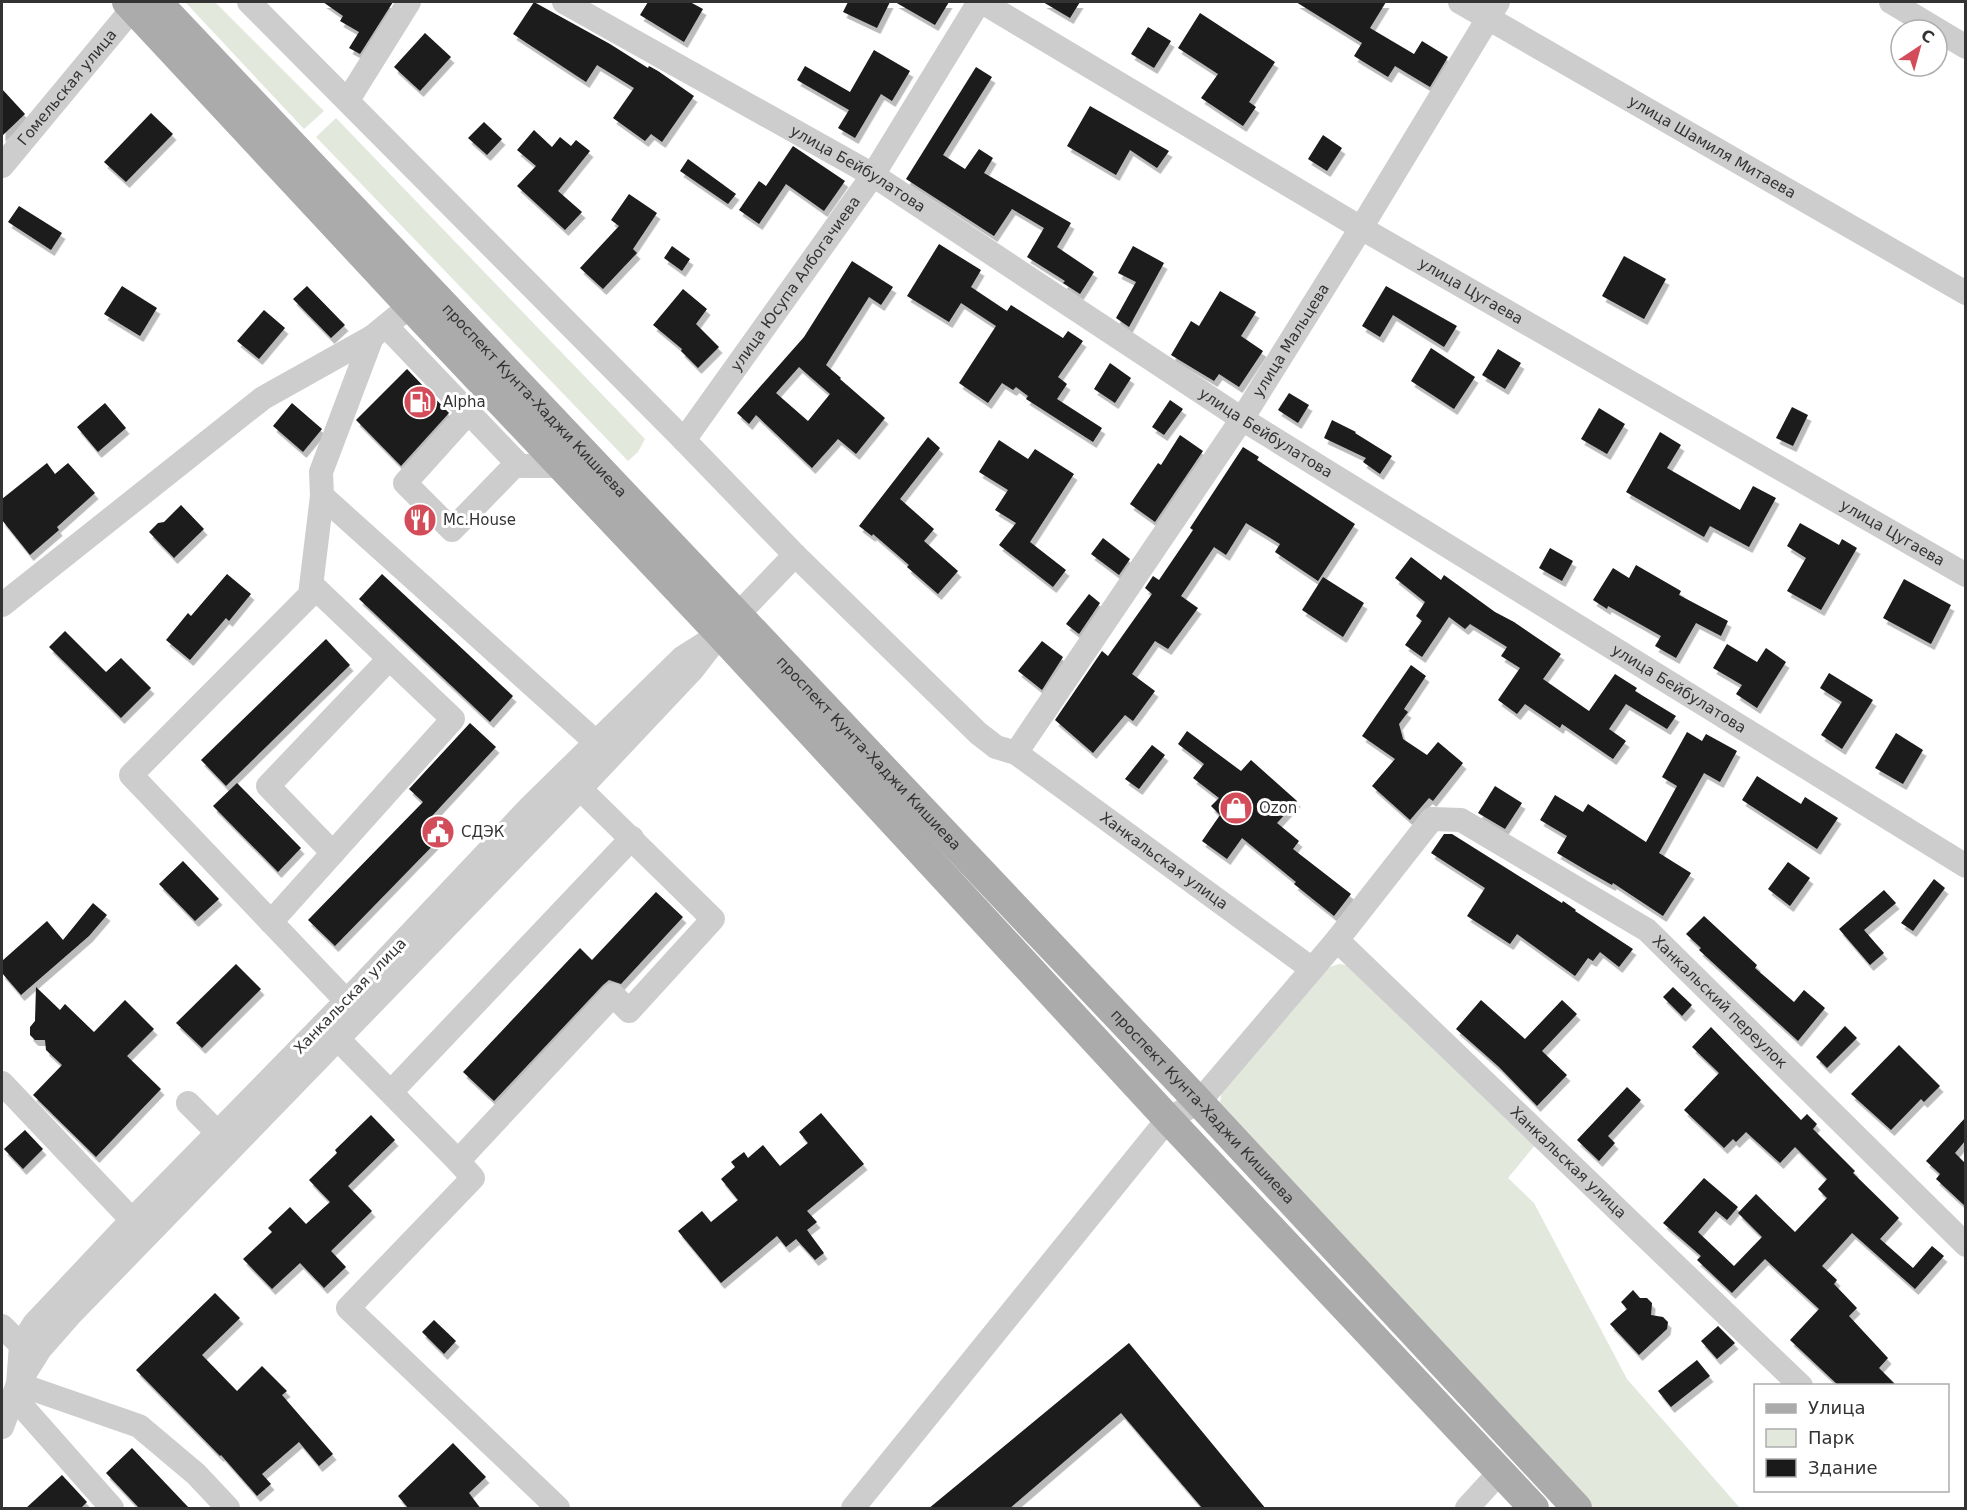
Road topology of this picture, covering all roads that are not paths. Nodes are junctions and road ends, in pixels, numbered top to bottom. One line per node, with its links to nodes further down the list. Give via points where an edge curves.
1 (249, 2): 10 (street)
2 (409, 2): 10 (street)
3 (564, 2): 12 (street, улица Бейбулатова)
4 (980, 2): 12 (street, улица Юсупа Албогачиева); 13 (street, улица Цугаева)
5 (1460, 2): 8 (street, улица Шамиля Митаева)
6 (1891, 2): 9 (street)
7 (139, 4): 11 (street, Гомельская улица); 15 (main road, проспект Кунта-Хаджи Кишиева); 17 (main road, проспект Кунта-Хаджи Кишиева)
8 (1493, 10): 13 (street, улица Мальцева); 14 (street, улица Шамиля Митаева)
9 (1965, 47)
10 (348, 100): 20 (street)
11 (2, 166)
12 (873, 176): 19 (street, улица Бейбулатова); 20 (street, улица Юсупа Албогачиева)
13 (1361, 228): 19 (street, улица Мальцева); 25 (street, улица Цугаева)
14 (1965, 293)
15 (410, 306): 16 (street); 17 (street); 22 (main road, проспект Кунта-Хаджи Кишиева)
16 (379, 331): 18 (street); 23 (street, via 321,472); 27 (street, via 263,398)
17 (496, 358): 28 (main road, проспект Кунта-Хаджи Кишиева)
18 (469, 412): 21 (street); 21 (street, via 405,483 452,530)
19 (1242, 419): 31 (street, улица Мальцева); 35 (street, улица Бейбулатова)
20 (684, 440): 24 (street)
21 (517, 463): 22 (street)
22 (561, 466): 28 (main road, проспект Кунта-Хаджи Кишиева)
23 (322, 496): 26 (street); 30 (street)
24 (795, 555): 28 (street, Ханкальская улица); 31 (street, via 978,733 996,747)
25 (1965, 575)
26 (312, 585): 29 (street); 36 (street, via 310,595 131,775)
27 (2, 605)
28 (729, 624): 30 (street, Ханкальская улица, via 693,669); 43 (main road, проспект Кунта-Хаджи Кишиева); 45 (main road, проспект Кунта-Хаджи Кишиева)
29 (389, 659): 34 (street, via 453,719); 34 (street, via 268,786)
30 (604, 749): 32 (street, Ханкальская улица)
31 (1016, 753): 38 (street, Ханкальская улица)
32 (572, 782): 33 (street); 39 (street, Ханкальская улица)
33 (632, 838): 42 (street); 47 (street, via 713,919 629,1011 613,994)
34 (333, 853): 36 (street)
35 (1965, 866)
36 (271, 922): 39 (street)
37 (1337, 940): 38 (street); 49 (street, Ханкальский переулок, via 1432,819 1461,820 1647,930); 52 (street, Ханкальская улица)
38 (1312, 969): 43 (street)
39 (352, 1007): 40 (street, Ханкальская улица)
40 (329, 1031): 42 (street); 46 (street, Ханкальская улица); 53 (street, Ханкальская улица, via 39,1349)
41 (2, 1083): 48 (street)
42 (391, 1092): 47 (street)
43 (1199, 1102): 45 (street); 62 (main road, проспект Кунта-Хаджи Кишиева)
44 (188, 1103): 46 (street)
45 (1168, 1119): 55 (main road, проспект Кунта-Хаджи Кишиева); 59 (street)
46 (217, 1132): 48 (street, Ханкальская улица)
47 (458, 1161): 58 (street, via 473,1178 348,1308)
48 (132, 1220): 51 (street, Ханкальская улица, via 34,1324)
49 (1965, 1245)
50 (2, 1326): 51 (street)
51 (21, 1345): 53 (street, Ханкальская улица)
52 (1799, 1384)
53 (16, 1390): 54 (street, Ханкальская улица); 56 (street); 57 (street, via 139,1426 196,1474)
54 (2, 1427)
55 (1500, 1472): 60 (street); 61 (main road, проспект Кунта-Хаджи Кишиева)
56 (106, 1507)
57 (228, 1509)
58 (558, 1509)
59 (853, 1509)
60 (1467, 1509)
61 (1534, 1509)
62 (1577, 1509)

